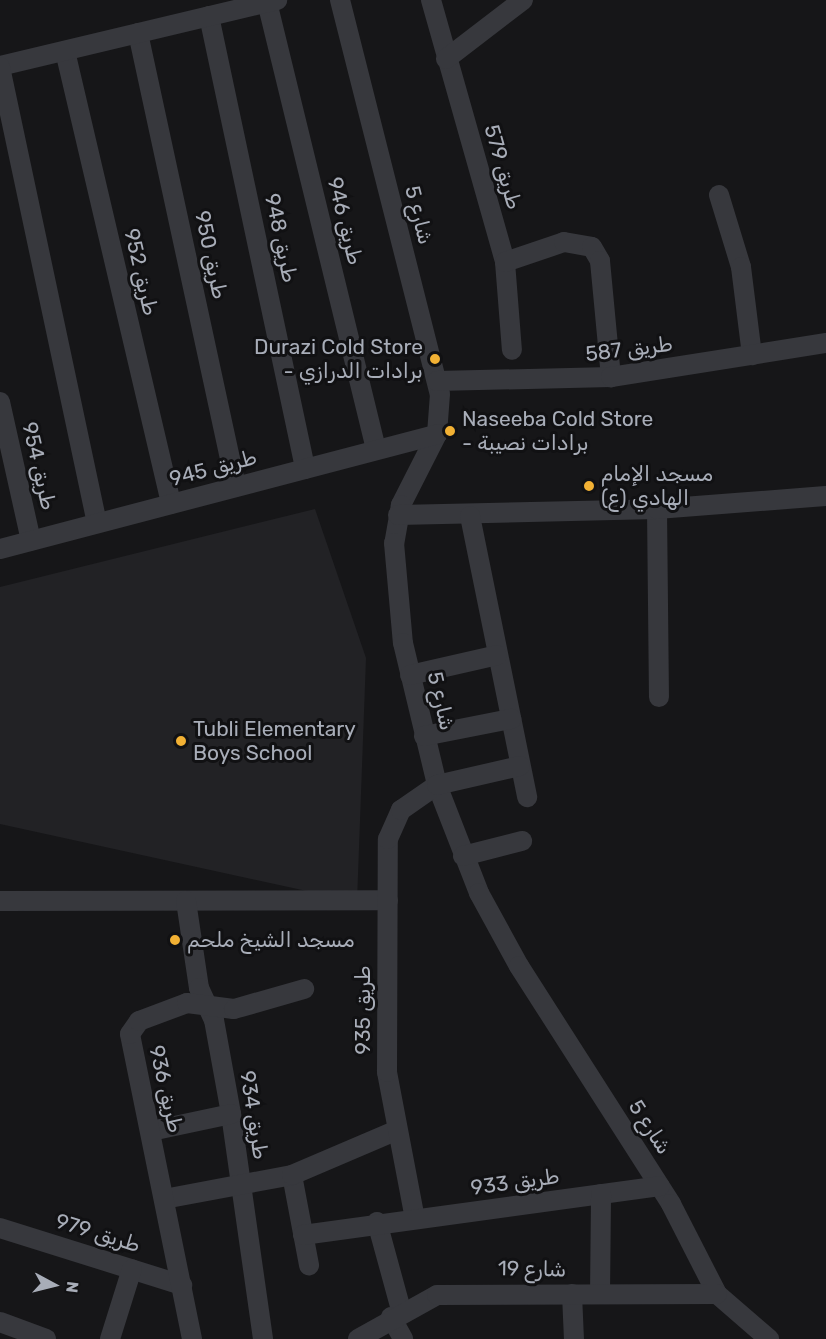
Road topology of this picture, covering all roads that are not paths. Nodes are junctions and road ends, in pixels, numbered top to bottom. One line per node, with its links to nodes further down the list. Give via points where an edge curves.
1 (340, 0): 16 (street, شارع 5)
2 (431, 0): 8 (street, طريق 579)
3 (523, 0): 8 (street)
4 (272, 1): 5 (street); 19 (street, طريق 946)
5 (209, 16): 6 (street); 20 (street, طريق 948)
6 (138, 33): 7 (street); 21 (street, طريق 950)
7 (65, 51): 9 (street); 23 (street, طريق 952)
8 (446, 59): 11 (street, طريق 579)
9 (0, 67): 27 (street)
10 (719, 195): 14 (street, via 741,267)
11 (505, 262): 13 (street, طريق 579); 15 (street, via 564,242 592,246 600,261)
12 (826, 344): 14 (street, طريق 587)
13 (512, 350)
14 (752, 355): 15 (street, طريق 587)
15 (611, 377): 16 (street, طريق 587)
16 (437, 381): 18 (street, شارع 5)
17 (0, 402): 28 (street, طريق 954)
18 (438, 434): 19 (street, طريق 945); 25 (street, شارع 5)
19 (376, 450): 20 (street, طريق 945)
20 (305, 469): 21 (street, طريق 945)
21 (236, 487): 23 (street, طريق 945)
22 (826, 496): 24 (street)
23 (171, 504): 27 (street, طريق 945)
24 (657, 509): 26 (street); 32 (street)
25 (398, 515): 26 (street); 31 (street, شارع 5, via 395,576)
26 (470, 516): 30 (street)
27 (97, 524): 28 (street, طريق 945)
28 (31, 541): 29 (street, طريق 945)
29 (0, 549)
30 (497, 655): 31 (street); 33 (street)
31 (410, 675): 34 (street, شارع 5)
32 (659, 697)
33 (511, 719): 34 (street); 35 (street)
34 (424, 736): 36 (street, شارع 5)
35 (520, 766): 36 (street); 37 (street)
36 (437, 785): 39 (street, شارع 5); 40 (street, طريق 935, via 401,810 392,824)
37 (527, 797)
38 (522, 841): 39 (street)
39 (463, 856): 50 (street, شارع 5, via 499,932)
40 (388, 900): 42 (street); 47 (street, طريق 935, via 387,1053)
41 (0, 901): 42 (street)
42 (186, 901): 44 (street, طريق 934)
43 (304, 989): 44 (street, طريق 936, via 234,1009)
44 (206, 1004): 45 (street, طريق 934, via 214,1020); 46 (street, طريق 936, via 187,1003 139,1021 130,1034)
45 (231, 1114): 46 (street); 49 (street, طريق 934)
46 (151, 1131): 52 (street, طريق 936)
47 (395, 1131): 48 (street); 53 (street, طريق 935)
48 (292, 1175): 49 (street); 56 (street)
49 (240, 1185): 52 (street); 68 (street, طريق 934)
50 (660, 1186): 51 (street, طريق 933); 60 (street, شارع 5)
51 (601, 1194): 53 (street, طريق 933); 62 (street)
52 (164, 1199): 59 (street, طريق 936)
53 (415, 1219): 54 (street, طريق 933)
54 (377, 1222): 56 (street, طريق 933); 63 (street)
55 (0, 1228): 58 (street, طريق 979)
56 (303, 1235): 57 (street)
57 (309, 1265)
58 (132, 1269): 59 (street, طريق 979); 66 (street)
59 (182, 1285): 67 (street, طريق 936)
60 (717, 1293): 62 (street, شارع 19); 72 (street, شارع 5)
61 (572, 1294): 62 (street, شارع 19); 63 (street, شارع 19, via 456,1293); 71 (street)
62 (600, 1294)
63 (396, 1314): 69 (street, شارع 19); 70 (street)
64 (0, 1322): 65 (street)
65 (46, 1339)
66 (110, 1339)
67 (192, 1339)
68 (263, 1339)
69 (358, 1339)
70 (403, 1339)
71 (574, 1339)
72 (769, 1339)

